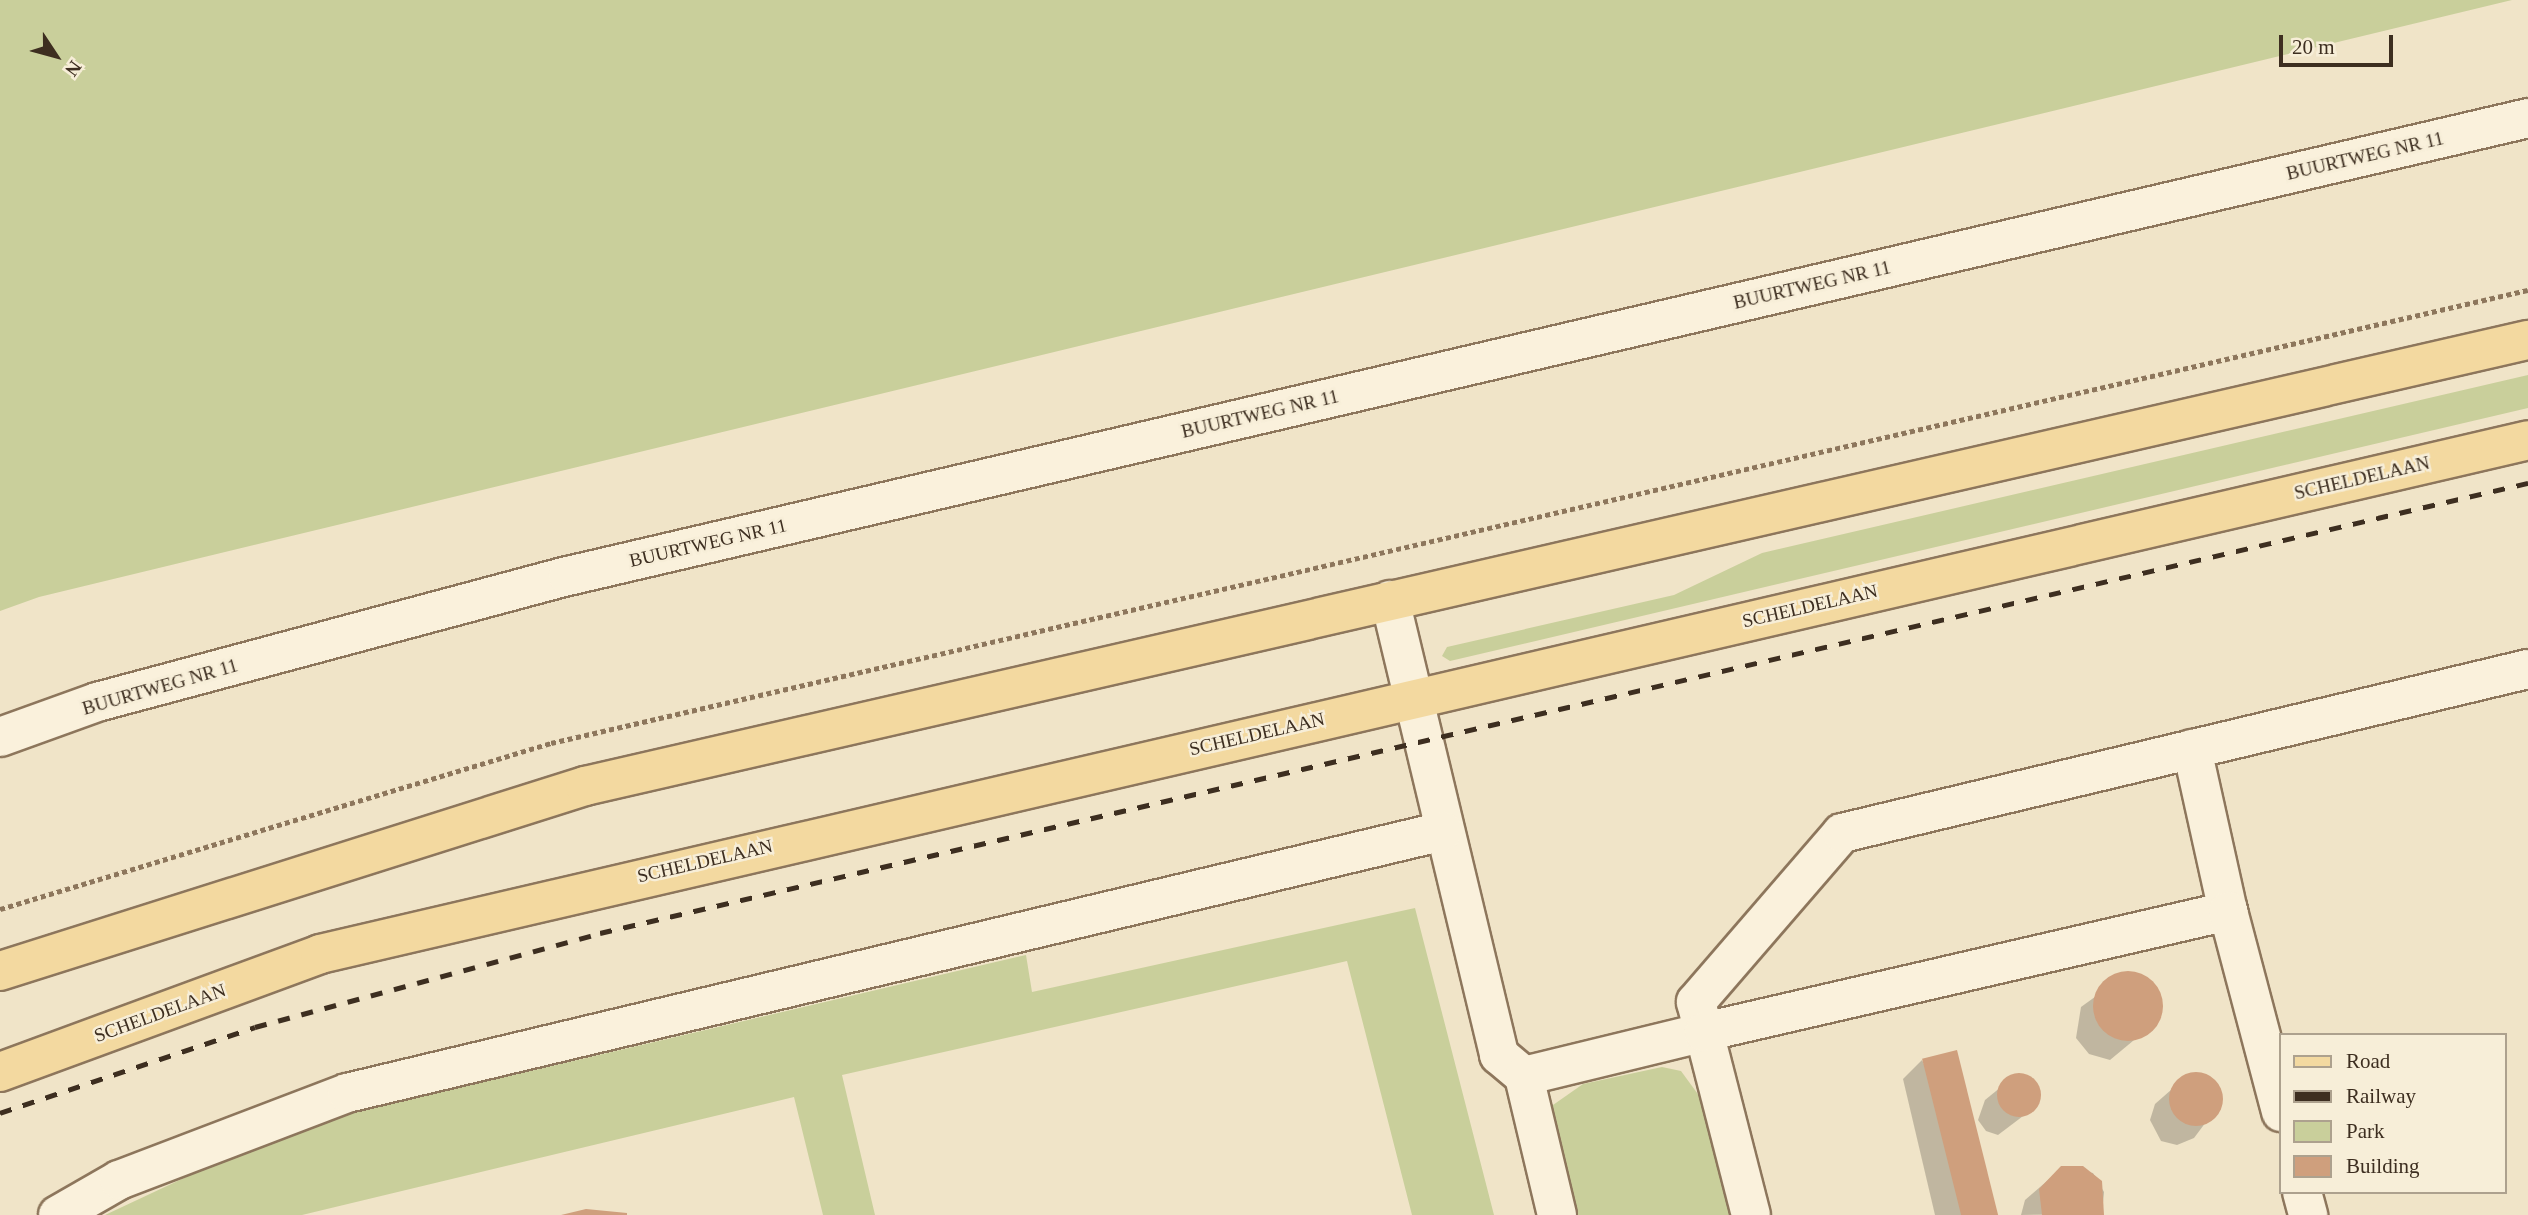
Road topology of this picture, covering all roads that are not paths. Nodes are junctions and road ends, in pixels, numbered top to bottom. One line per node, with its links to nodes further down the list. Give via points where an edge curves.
1 (2528, 118): 7 (lane, BUURTWEG NR 11, via 569,576 97,702)
2 (2528, 341): 4 (main road)
3 (2528, 440): 6 (main road, SCHELDELAAN)
4 (1390, 600): 6 (lane); 11 (main road, via 585,786)
5 (2528, 668): 8 (lane)
6 (1412, 698): 9 (lane); 13 (main road, SCHELDELAAN, via 320,954)
7 (0, 737)
8 (2192, 749): 10 (lane); 12 (lane, via 1842,833 1696,1002)
9 (1443, 831): 14 (lane, via 1499,1055); 17 (lane, via 347,1093 119,1180)
10 (2228, 911): 12 (lane); 15 (lane)
11 (0, 971)
12 (1704, 1032): 14 (lane); 19 (lane)
13 (0, 1072)
14 (1524, 1076): 18 (lane)
15 (2280, 1108)
16 (2303, 1194): 20 (lane)
17 (58, 1215)
18 (1557, 1215)
19 (1751, 1215)
20 (2308, 1215)

